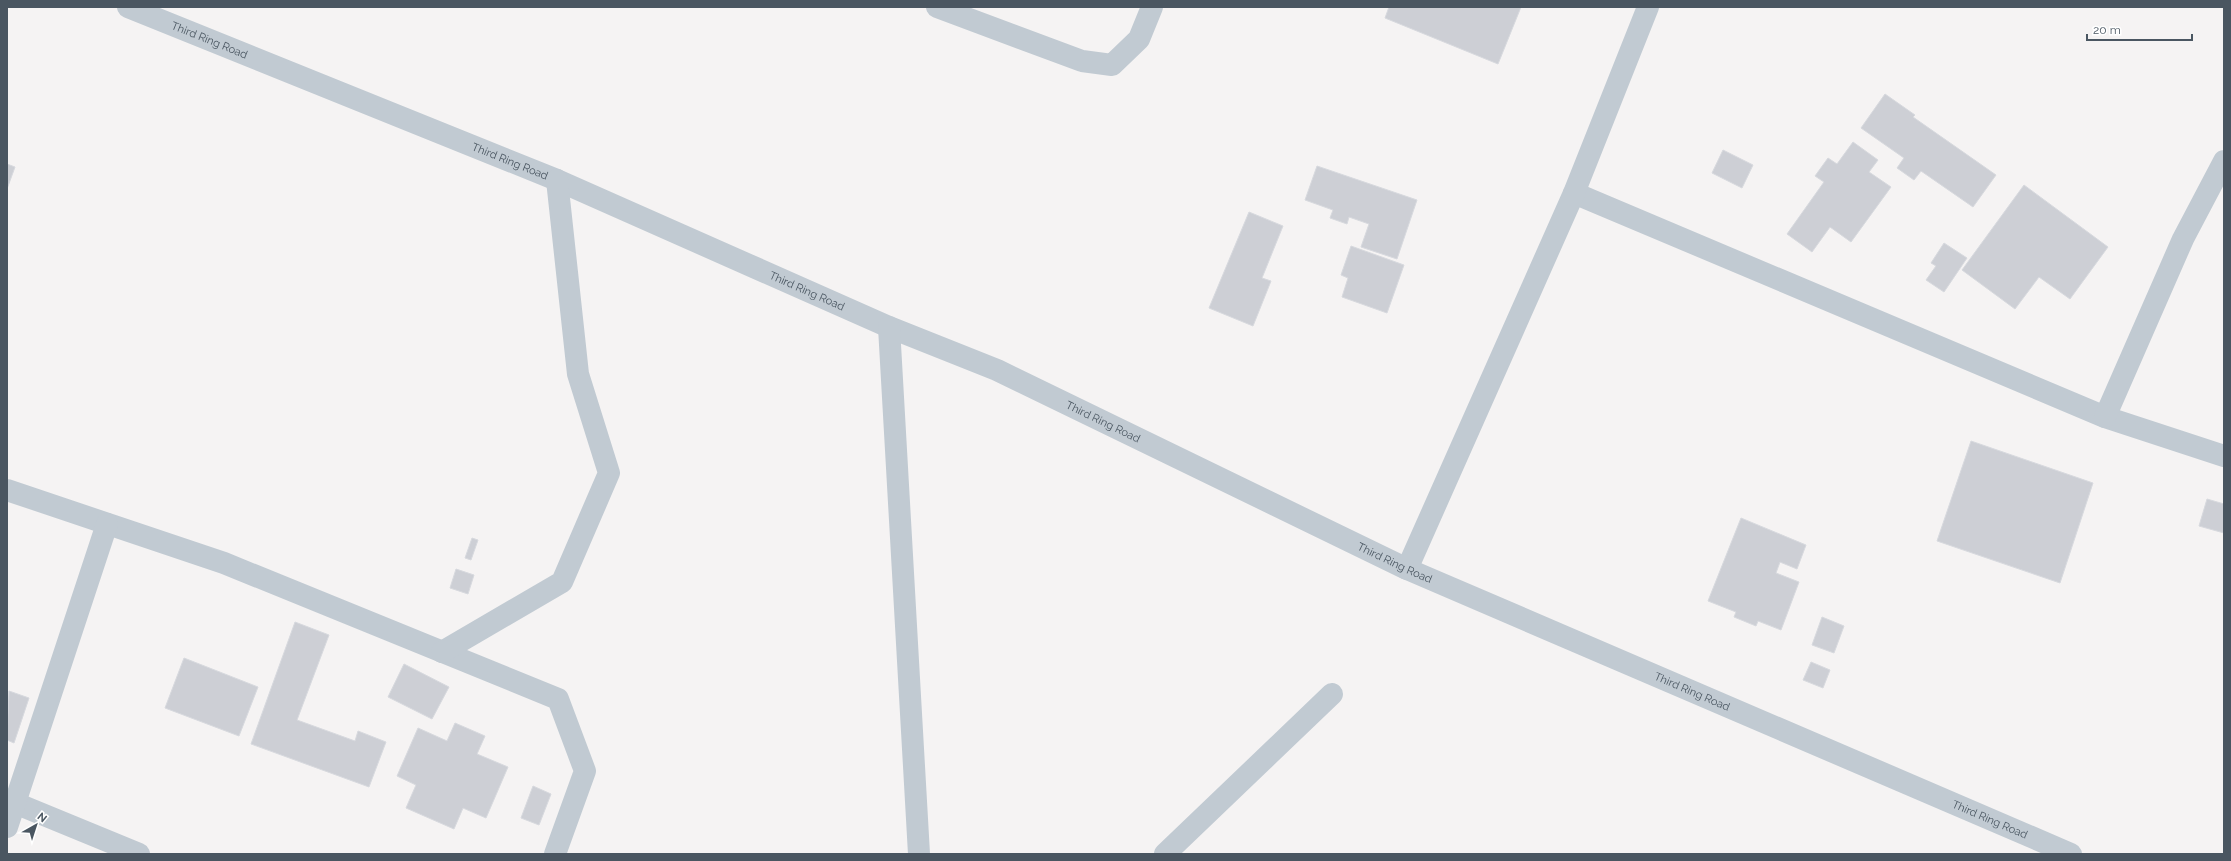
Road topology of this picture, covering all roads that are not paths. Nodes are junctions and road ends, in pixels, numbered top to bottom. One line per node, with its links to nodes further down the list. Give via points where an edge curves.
1 (128, 7): 6 (street, Third Ring Road)
2 (937, 7): 3 (street, via 1082,61 1112,65 1139,39)
3 (1152, 7)
4 (1648, 7): 7 (street)
5 (2224, 161): 9 (street, via 2183,238)
6 (557, 180): 8 (street, Third Ring Road); 14 (street, via 578,374 609,473 562,582)
7 (1574, 193): 9 (street); 13 (street)
8 (889, 328): 13 (street, Third Ring Road, via 997,370); 20 (street)
9 (2106, 417): 10 (street)
10 (2224, 456)
11 (7, 490): 12 (street)
12 (107, 524): 14 (street, via 224,563); 16 (street)
13 (1407, 569): 22 (street, Third Ring Road)
14 (442, 652): 19 (street, via 558,699 585,771)
15 (1332, 694): 21 (street)
16 (15, 803): 17 (street); 18 (street)
17 (7, 827)
18 (139, 854)
19 (555, 854)
20 (918, 854)
21 (1165, 854)
22 (2071, 854)

